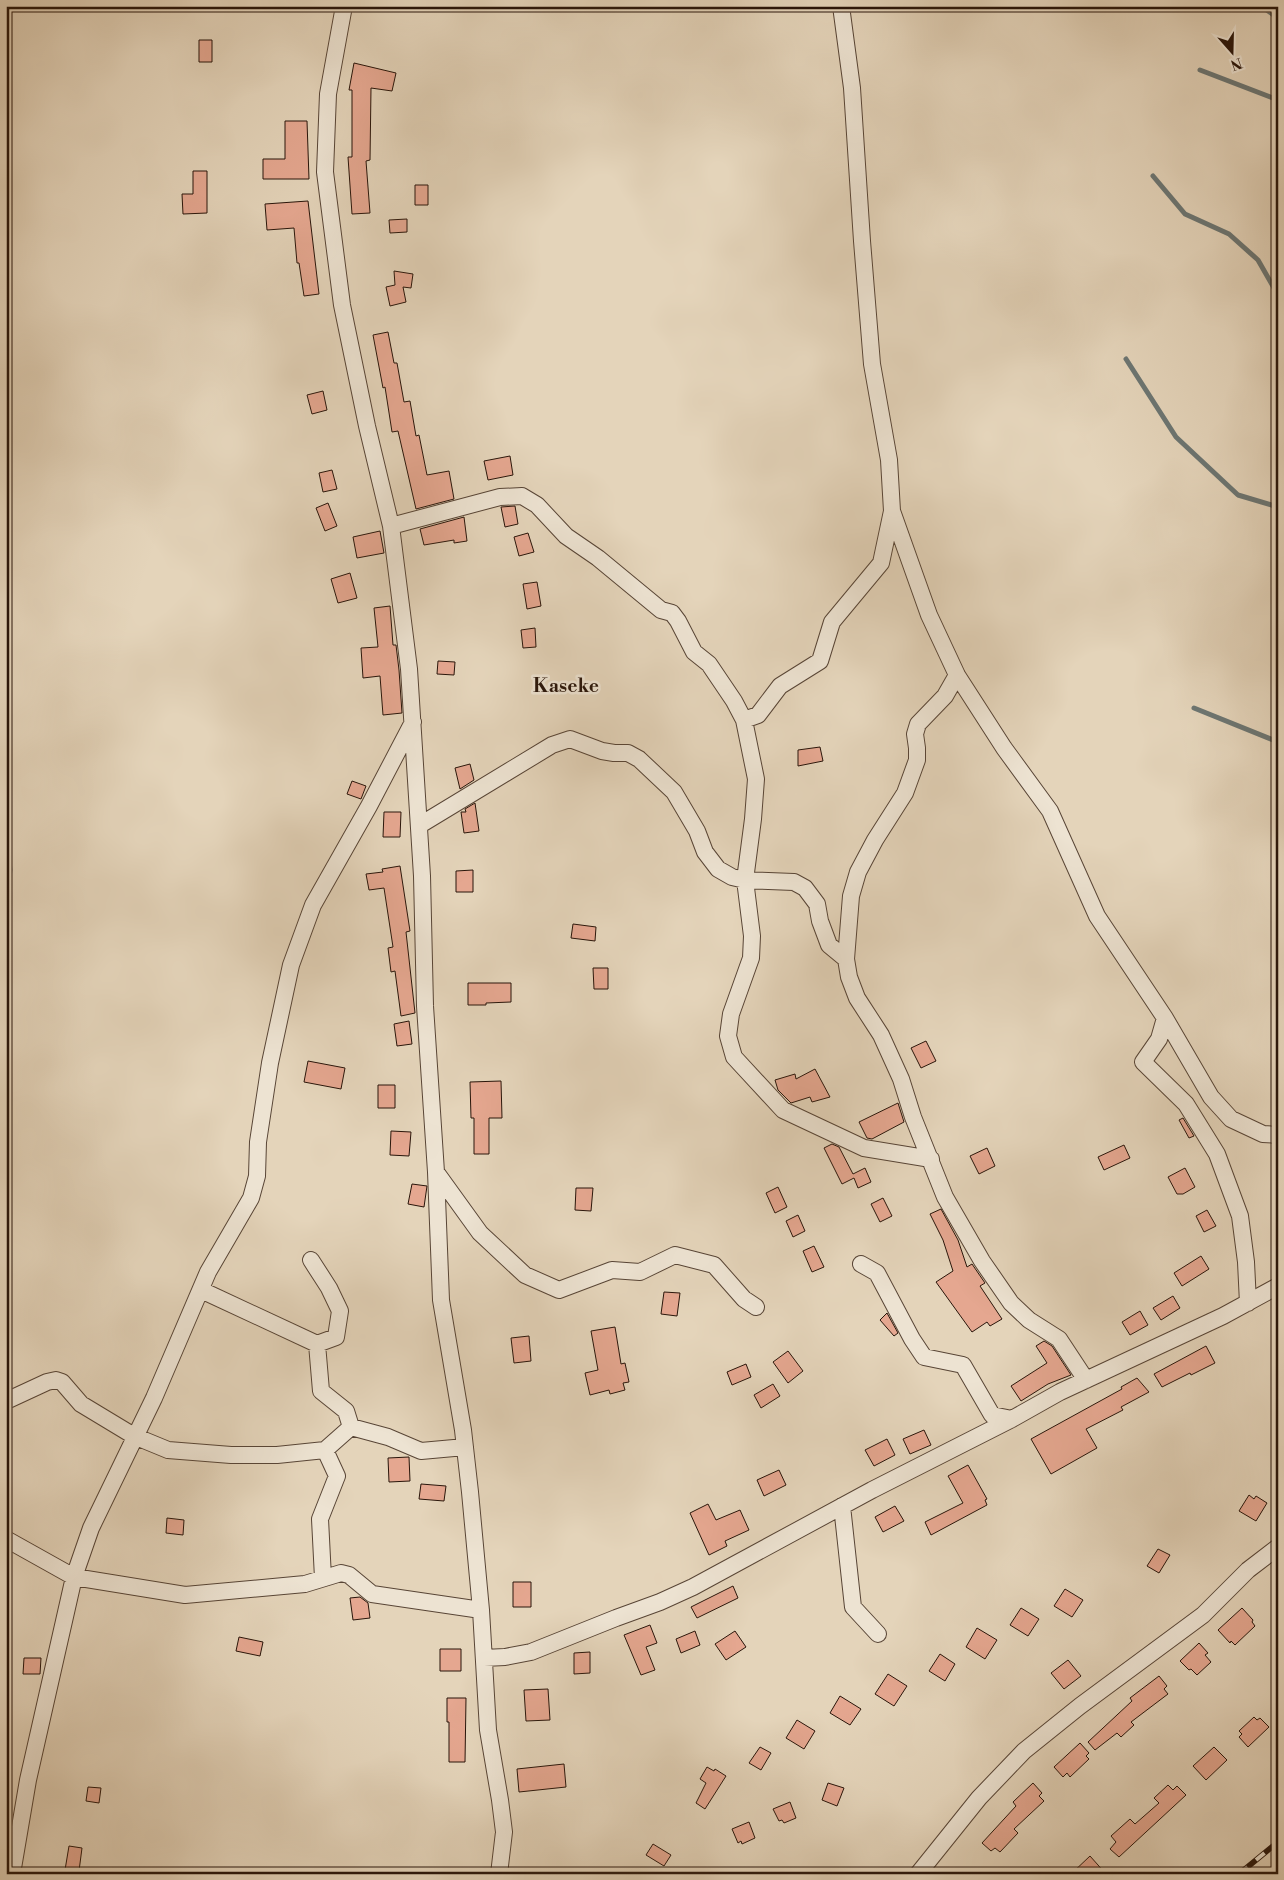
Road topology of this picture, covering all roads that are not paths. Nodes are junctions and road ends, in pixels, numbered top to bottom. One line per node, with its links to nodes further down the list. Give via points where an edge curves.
1 (344, 6): 4 (street, via 328,94 325,172 342,305)
2 (841, 6): 3 (street, via 852,88 872,364 889,460)
3 (892, 511): 5 (street, via 929,615); 6 (street, via 881,563 832,622 820,661 780,686 758,715)
4 (392, 526): 6 (street, via 500,497 522,496 537,505 566,536 654,605 672,613 694,652 722,682); 7 (street)
5 (957, 675): 10 (street, via 945,696 918,724 915,734 917,760 905,792 858,872 851,896); 11 (street, via 1050,811 1097,916)
6 (744, 720): 9 (street, via 756,778)
7 (413, 722): 8 (street); 18 (street, via 310,914 291,965 270,1063 258,1142 257,1176 251,1198)
8 (420, 824): 9 (street, via 552,745 570,739 602,751 628,753 639,759 674,792 697,830 705,852 718,869); 14 (street, via 425,1006)
9 (745, 880): 10 (street, via 794,882 805,888 817,904 830,945); 13 (street, via 752,936 751,958 731,1014 728,1036 734,1057 783,1110 864,1148)
10 (846, 959): 13 (street, via 857,998 881,1035)
11 (1165, 1018): 12 (street, via 1211,1097 1231,1119 1263,1134); 19 (street, via 1159,1039 1144,1062 1186,1104 1217,1154 1240,1216)
12 (1278, 1135)
13 (931, 1159): 22 (street, via 945,1197 1011,1303 1029,1320 1059,1339)
14 (436, 1172): 20 (street, via 480,1233 525,1275 559,1290 612,1270 640,1272 674,1255 714,1264 744,1299); 27 (street, via 441,1300)
15 (311, 1260): 21 (street, via 340,1312 336,1337)
16 (861, 1264): 24 (street, via 876,1272 924,1357 963,1365 992,1415)
17 (1278, 1286): 19 (street)
18 (201, 1290): 21 (street); 26 (street)
19 (1248, 1303): 22 (street)
20 (756, 1307)
21 (317, 1344): 25 (street, via 321,1391 346,1411)
22 (1086, 1380): 24 (street)
23 (6, 1401): 26 (street, via 56,1380 62,1382 81,1404)
24 (1012, 1419): 29 (street)
25 (351, 1427): 27 (street, via 388,1437 421,1451); 28 (street)
26 (134, 1436): 28 (street, via 168,1450 230,1455); 32 (street, via 91,1528)
27 (465, 1447): 34 (street)
28 (325, 1450): 33 (street, via 337,1476 320,1519)
29 (842, 1506): 35 (street, via 853,1607); 36 (street, via 694,1587 660,1602 531,1652)
30 (6, 1539): 32 (street)
31 (1278, 1547): 39 (street, via 1248,1570 1202,1615 1024,1750 979,1798)
32 (74, 1576): 33 (street, via 185,1595 305,1584); 37 (street, via 28,1780)
33 (323, 1578): 34 (street, via 341,1573 350,1575 372,1594)
34 (480, 1610): 36 (street)
35 (878, 1634)
36 (484, 1658): 38 (street, via 488,1730 504,1832)
37 (12, 1874)
38 (499, 1874)
39 (918, 1874)

